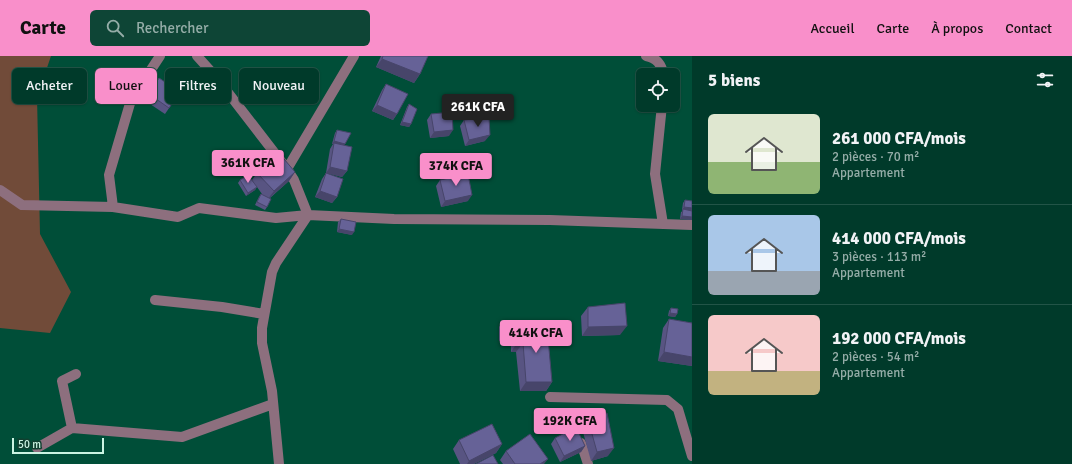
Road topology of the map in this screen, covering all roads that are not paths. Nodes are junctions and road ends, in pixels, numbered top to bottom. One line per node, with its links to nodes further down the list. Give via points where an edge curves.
1 (160, 56): 9 (street, via 131,100 109,175)
2 (197, 56): 7 (street)
3 (354, 56): 7 (street)
4 (646, 56): 5 (street, via 655,58)
5 (662, 68)
6 (661, 112): 11 (street, via 655,174)
7 (287, 168): 10 (street)
8 (0, 190): 9 (street, via 22,205)
9 (113, 207): 10 (street, via 178,217 199,208 276,218)
10 (308, 215): 11 (street); 14 (street, via 272,272)
11 (663, 224): 12 (street)
12 (692, 226)
13 (155, 300): 14 (street)
14 (264, 314): 17 (street, via 262,343)
15 (76, 374): 18 (street, via 62,381)
16 (550, 397): 21 (street, via 667,400 678,408)
17 (273, 404): 18 (street, via 182,437); 22 (street)
18 (72, 428): 20 (street)
19 (580, 443): 23 (street)
20 (38, 448)
21 (692, 456)
22 (279, 464)
23 (588, 464)

